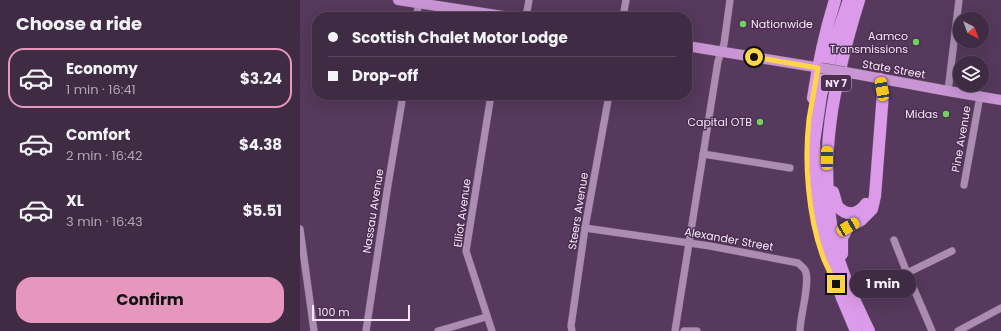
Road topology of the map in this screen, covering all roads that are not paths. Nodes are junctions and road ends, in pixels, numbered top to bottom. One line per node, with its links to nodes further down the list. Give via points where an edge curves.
1 (398, 0): 9 (main road)
2 (529, 0): 13 (street)
3 (626, 0): 14 (street)
4 (730, 0): 16 (street)
5 (835, 0): 17 (highway, via 826,28)
6 (849, 0): 35 (highway, NY 7, via 821,95 814,142 817,203 826,250)
7 (859, 0): 27 (highway, NY 7, via 835,90 827,147)
8 (959, 0): 19 (street)
9 (419, 3): 10 (main road); 11 (street)
10 (433, 3): 12 (main road)
11 (417, 12)
12 (480, 12)
13 (527, 12)
14 (624, 12)
15 (692, 47): 16 (main road, State Street)
16 (721, 51): 17 (main road, State Street); 25 (street)
17 (819, 68): 18 (main road, State Street, bridge); 35 (highway, via 809,120 807,169 810,199 823,258)
18 (880, 79): 19 (main road, State Street); 27 (highway, via 876,92 870,194 861,210 849,214 837,206); 35 (highway, via 883,93 875,196 872,209 861,220 848,227 842,238)
19 (948, 92): 20 (main road, State Street)
20 (980, 96): 24 (main road, State Street); 28 (street, Pine Avenue)
21 (402, 100): 39 (street, Nassau Avenue)
22 (490, 100): 37 (street, Elliot Avenue, via 466,251)
23 (608, 100): 29 (street, Steers Avenue)
24 (1001, 100)
25 (703, 154): 26 (street); 32 (street)
26 (790, 168)
27 (827, 168): 35 (highway, NY 7, via 828,200 835,247)
28 (964, 185)
29 (585, 228): 32 (street, Alexander Street); 42 (street, Steers Avenue)
30 (300, 229): 38 (street)
31 (894, 240): 34 (street)
32 (688, 243): 43 (street); 46 (street, Alexander Street, via 798,263 804,268 807,276)
33 (952, 250): 34 (street)
34 (907, 273): 49 (street)
35 (846, 293): 47 (highway, NY 7); 48 (highway, NY 7)
36 (1001, 308): 50 (street)
37 (486, 317): 40 (street); 41 (street, Elliot Avenue)
38 (314, 331)
39 (366, 331)
40 (438, 331)
41 (492, 331)
42 (572, 331)
43 (675, 331)
44 (684, 331): 45 (street)
45 (697, 331)
46 (800, 331)
47 (856, 331)
48 (869, 331)
49 (932, 331)
50 (958, 331)

